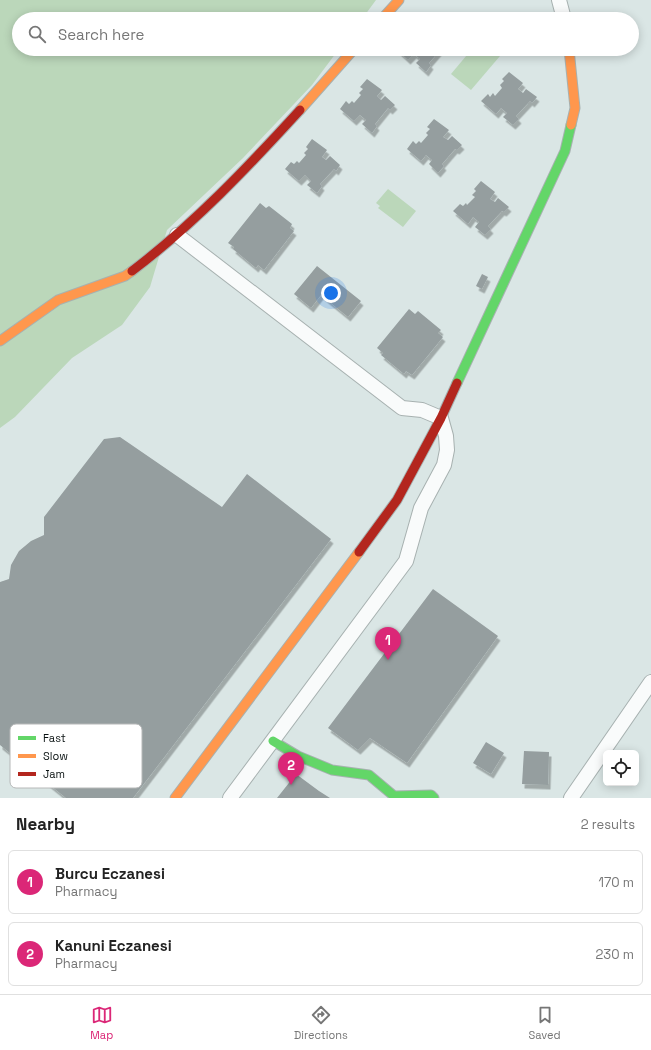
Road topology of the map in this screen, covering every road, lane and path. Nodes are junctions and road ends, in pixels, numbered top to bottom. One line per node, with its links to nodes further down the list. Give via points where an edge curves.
1 (399, 0): 3 (street)
2 (559, 0): 4 (street)
3 (388, 12)
4 (562, 12)
5 (348, 56): 7 (street, via 260,154)
6 (570, 56): 9 (street, via 575,108 565,151)
7 (177, 235): 8 (street, via 126,276 58,300); 9 (street, via 402,408 422,410)
8 (0, 341)
9 (441, 418): 11 (street, via 447,450 444,465 421,508 406,561); 12 (street, via 397,500)
10 (651, 682): 15 (street)
11 (273, 741): 13 (street); 14 (street, via 298,756 332,770 369,775 394,796 431,795)
12 (175, 798)
13 (230, 798)
14 (434, 798)
15 (571, 798)

